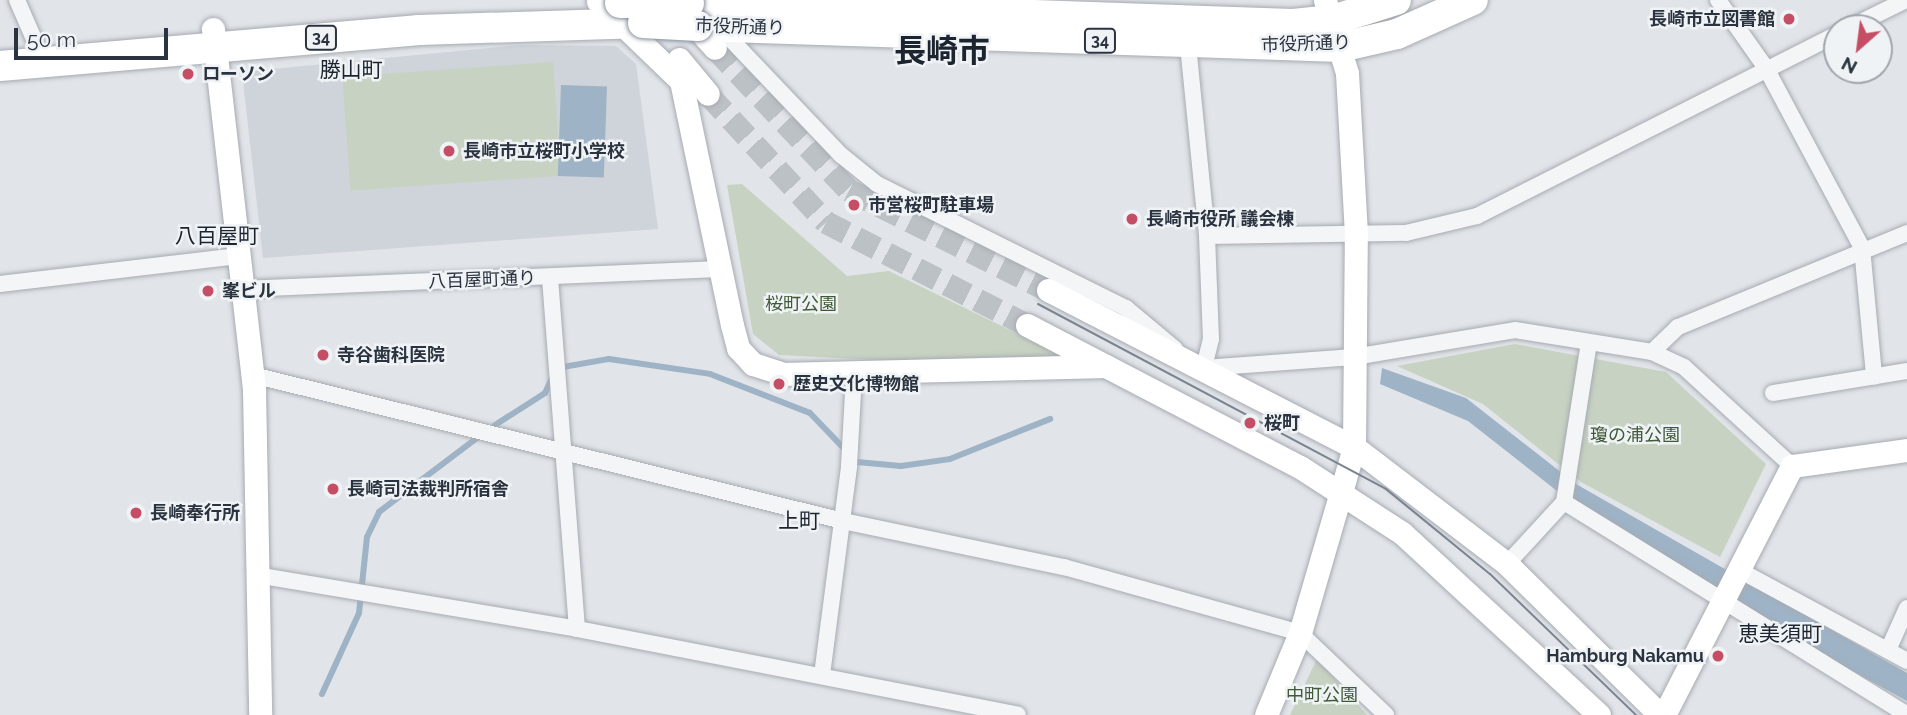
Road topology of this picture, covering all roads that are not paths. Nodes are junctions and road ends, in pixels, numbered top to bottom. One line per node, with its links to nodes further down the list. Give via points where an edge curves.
1 (17, 0): 14 (street)
2 (1396, 0): 11 (highway, 市役所通り / 34)
3 (1473, 0): 11 (highway, 市役所通り / 34, via 1397,34)
4 (1718, 0): 17 (street)
5 (1906, 0): 8 (street)
6 (935, 6): 9 (highway, 市役所通り / 34); 10 (highway, 市役所通り / 34)
7 (618, 8): 9 (highway, 市役所通り / 34, bridge); 12 (highway, 市役所通り / 34); 18 (street); 24 (street, via 681,80)
8 (1878, 14)
9 (699, 15): 10 (highway, 市役所通り / 34); 33 (street, via 841,155 877,184 1126,308)
10 (1187, 22): 11 (highway, 市役所通り / 34); 21 (street)
11 (1333, 22): 20 (street)
12 (215, 38): 14 (highway, 市役所通り / 34); 16 (highway, 市役所通り / 34); 23 (street)
13 (1823, 41): 17 (street)
14 (37, 46): 15 (highway, 市役所通り / 34)
15 (0, 49)
16 (0, 66)
17 (1766, 68): 20 (street, via 1476,216 1406,233); 22 (street)
18 (708, 94)
19 (1907, 233): 22 (street)
20 (1356, 234): 21 (street); 32 (street)
21 (1207, 236): 33 (street, via 1211,340)
22 (1862, 248): 31 (street, via 1678,327); 38 (street)
23 (238, 256): 26 (street); 27 (street)
24 (720, 269): 25 (street, 八百屋町通り); 36 (street, via 738,348 753,365 783,374)
25 (550, 278): 27 (street, 八百屋町通り); 42 (street)
26 (0, 284)
27 (243, 289): 37 (street)
28 (1048, 290): 33 (street)
29 (1027, 325): 34 (street)
30 (1589, 343): 31 (street); 32 (street, via 1515,330); 45 (street)
31 (1652, 352): 43 (street, via 1684,367)
32 (1354, 357): 33 (street); 40 (street)
33 (1194, 363): 40 (street)
34 (1106, 366): 36 (street); 44 (street)
35 (1907, 371): 38 (street)
36 (853, 373): 46 (street)
37 (253, 375): 42 (street); 49 (street)
38 (1874, 376): 39 (street)
39 (1773, 393)
40 (1354, 447): 44 (street); 47 (street)
41 (1907, 450): 43 (street)
42 (563, 452): 46 (street); 52 (street)
43 (1792, 466): 48 (street)
44 (1343, 494): 53 (street); 61 (street, via 1452,575)
45 (1563, 502): 47 (street); 50 (street)
46 (844, 521): 53 (street, via 1064,567); 56 (street)
47 (1507, 564): 62 (street)
48 (1739, 571): 50 (street); 54 (street)
49 (256, 575): 52 (street); 57 (street)
50 (1723, 603): 62 (street); 63 (street)
51 (1907, 608): 54 (street)
52 (577, 629): 56 (street)
53 (1300, 633): 59 (street); 60 (street)
54 (1888, 650): 55 (street)
55 (1907, 661)
56 (822, 675): 58 (street)
57 (260, 715)
58 (1018, 715)
59 (1266, 715)
60 (1386, 715)
61 (1599, 715)
62 (1662, 715)
63 (1907, 715)

